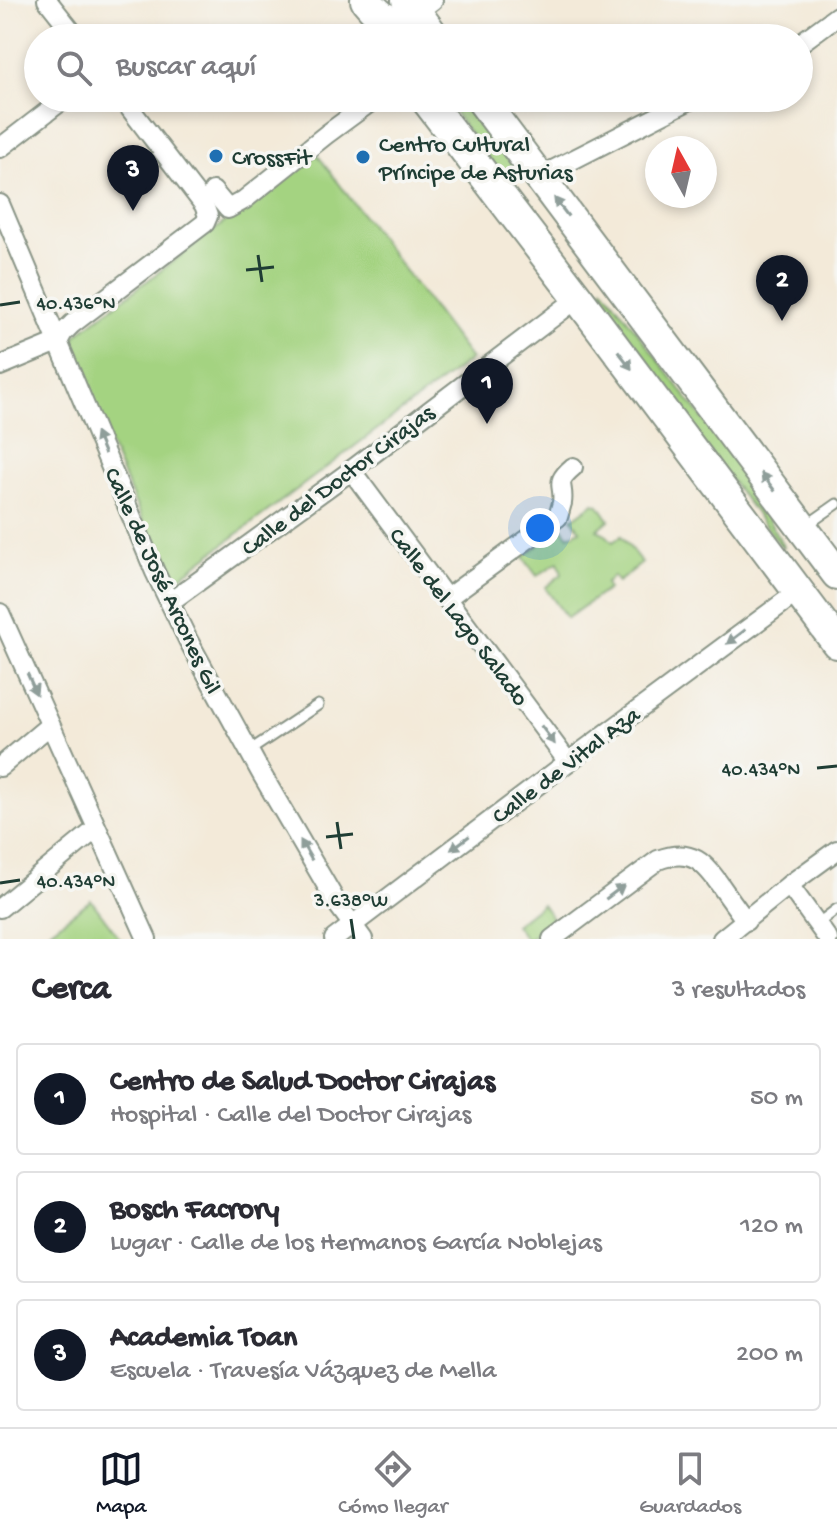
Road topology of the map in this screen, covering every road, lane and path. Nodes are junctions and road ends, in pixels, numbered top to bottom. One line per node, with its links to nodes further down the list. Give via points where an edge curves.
1 (47, 0): 6 (street)
2 (349, 0): 7 (main road)
3 (366, 0): 4 (main road, via 391,22 400,22)
4 (419, 4): 8 (main road)
5 (837, 16): 9 (street)
6 (66, 24)
7 (367, 24)
8 (428, 24)
9 (813, 34)
10 (47, 112): 16 (street)
11 (134, 112): 18 (street)
12 (357, 112): 18 (street, via 244,200 228,209)
13 (436, 112): 20 (main road)
14 (490, 112): 17 (main road)
15 (667, 112): 17 (street)
16 (0, 148)
17 (539, 177): 20 (main road, via 520,195); 21 (main road, one-way to 17)
18 (208, 198): 23 (street, via 205,223 72,324)
19 (0, 204): 23 (street, Calle de José Arcones Gil)
20 (515, 216): 22 (main road)
21 (589, 244): 22 (main road, via 591,272); 28 (main road, one-way to 21)
22 (578, 298): 26 (street, Calle del Doctor Cirajas); 30 (main road, one-way to 30)
23 (58, 342): 24 (street); 32 (street, Calle de José Arcones Gil, one-way to 23)
24 (0, 366)
25 (573, 467): 31 (street, via 561,481 558,517)
26 (351, 470): 31 (street, Calle del Lago Salado); 32 (street, Calle del Doctor Cirajas)
27 (837, 504): 28 (lane)
28 (803, 528): 29 (main road)
29 (836, 574): 30 (main road, via 827,584 813,582)
30 (799, 591): 34 (main road); 38 (street, Calle de Vital Aza, one-way to 38)
31 (447, 598): 38 (street, Calle del Lago Salado, one-way to 38)
32 (170, 602): 37 (street, Calle de José Arcones Gil)
33 (2, 623): 36 (street, one-way to 36)
34 (837, 643)
35 (318, 705): 37 (lane)
36 (50, 725): 39 (street); 40 (street)
37 (249, 751): 47 (street, Calle de José Arcones Gil, one-way to 37)
38 (568, 762): 47 (street, Calle de Vital Aza, one-way to 47)
39 (0, 767)
40 (96, 829): 43 (street); 48 (street)
41 (837, 850): 42 (street)
42 (789, 885): 45 (street); 46 (street)
43 (0, 908)
44 (837, 909): 46 (lane)
45 (746, 921): 50 (street, one-way to 45, via 669,855 694,857 705,864); 51 (street)
46 (822, 931)
47 (358, 932): 49 (street, Calle de Vital Aza)
48 (147, 939)
49 (334, 939)
50 (552, 939)
51 (722, 939)

